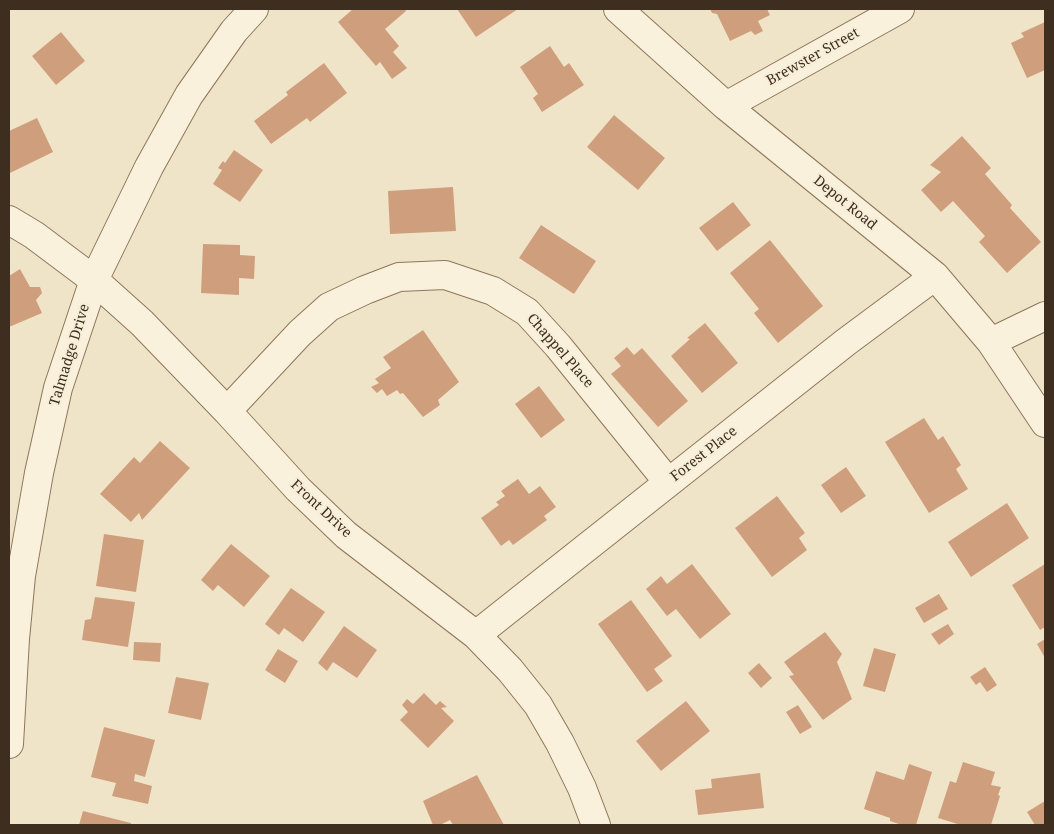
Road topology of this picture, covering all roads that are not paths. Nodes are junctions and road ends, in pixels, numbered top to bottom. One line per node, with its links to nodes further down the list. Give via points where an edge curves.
1 (254, 9): 7 (street, Talmadge Drive, via 234,31 189,95 149,166)
2 (618, 9): 4 (street, Depot Road)
3 (900, 9): 4 (street, Brewster Street)
4 (726, 106): 6 (street, Depot Road)
5 (9, 220): 7 (street, Front Drive)
6 (935, 276): 9 (street, Depot Road); 12 (street, Forest Place)
7 (94, 280): 10 (street, Front Drive, via 142,323); 14 (street, Talmadge Drive, via 56,397 39,473)
8 (1045, 316): 9 (street)
9 (991, 342): 11 (street, Depot Road)
10 (227, 411): 12 (street, Chappel Place, via 329,307 399,277 445,276 493,291 527,312); 13 (street, Front Drive, via 298,490 346,535)
11 (1045, 423)
12 (668, 482): 13 (street, Forest Place)
13 (476, 635): 16 (street, Front Drive, via 538,705 582,788)
14 (12, 638): 15 (street, Talmadge Drive)
15 (9, 744)
16 (596, 825)

